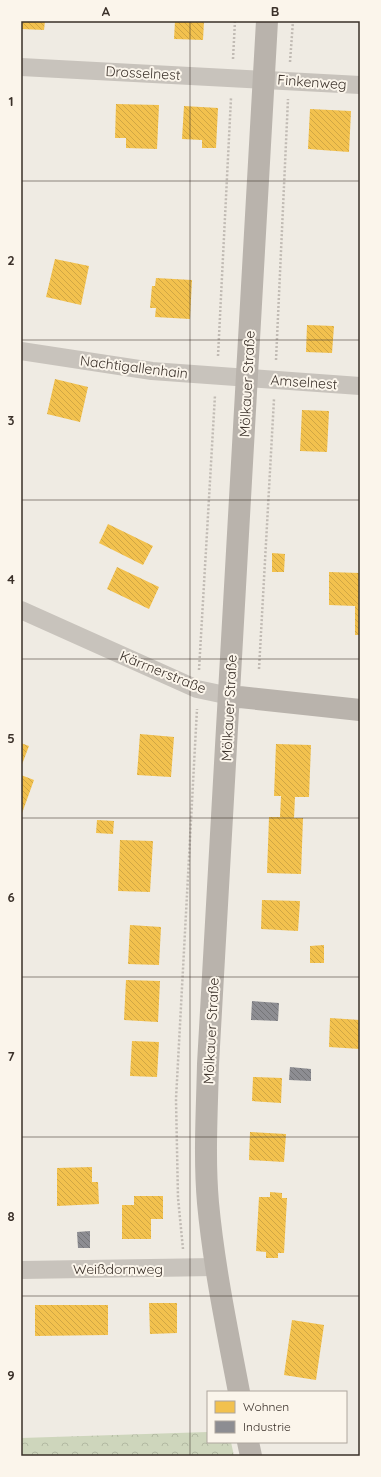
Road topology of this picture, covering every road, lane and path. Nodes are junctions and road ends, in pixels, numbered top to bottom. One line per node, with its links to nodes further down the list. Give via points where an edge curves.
1 (268, 21): 4 (street, Mölkauer Straße)
2 (293, 21): 5 (path)
3 (21, 67): 4 (street, Drosselnest)
4 (264, 79): 5 (street, Finkenweg); 8 (street, Mölkauer Straße)
5 (289, 80): 6 (street, Finkenweg); 9 (path)
6 (360, 85)
7 (21, 351): 8 (street, Nachtigallenhain, via 152,371)
8 (248, 378): 9 (street, Amselnest); 14 (street, Mölkauer Straße)
9 (275, 380): 10 (street, Amselnest); 12 (path)
10 (360, 386)
11 (21, 610): 13 (street, Kärrnerstraße)
12 (259, 669)
13 (197, 689): 14 (street, Kärrnerstraße); 17 (path, via 176,1099 178,1198)
14 (230, 696): 15 (street, Kärrnerstraße); 16 (street, Mölkauer Straße, via 206,1126 208,1203)
15 (360, 710)
16 (215, 1267): 17 (street, Weißdornweg); 19 (street, Mölkauer Straße)
17 (185, 1269): 18 (street, Weißdornweg)
18 (21, 1270)
19 (239, 1391)
20 (248, 1443): 21 (street)
21 (251, 1456)

